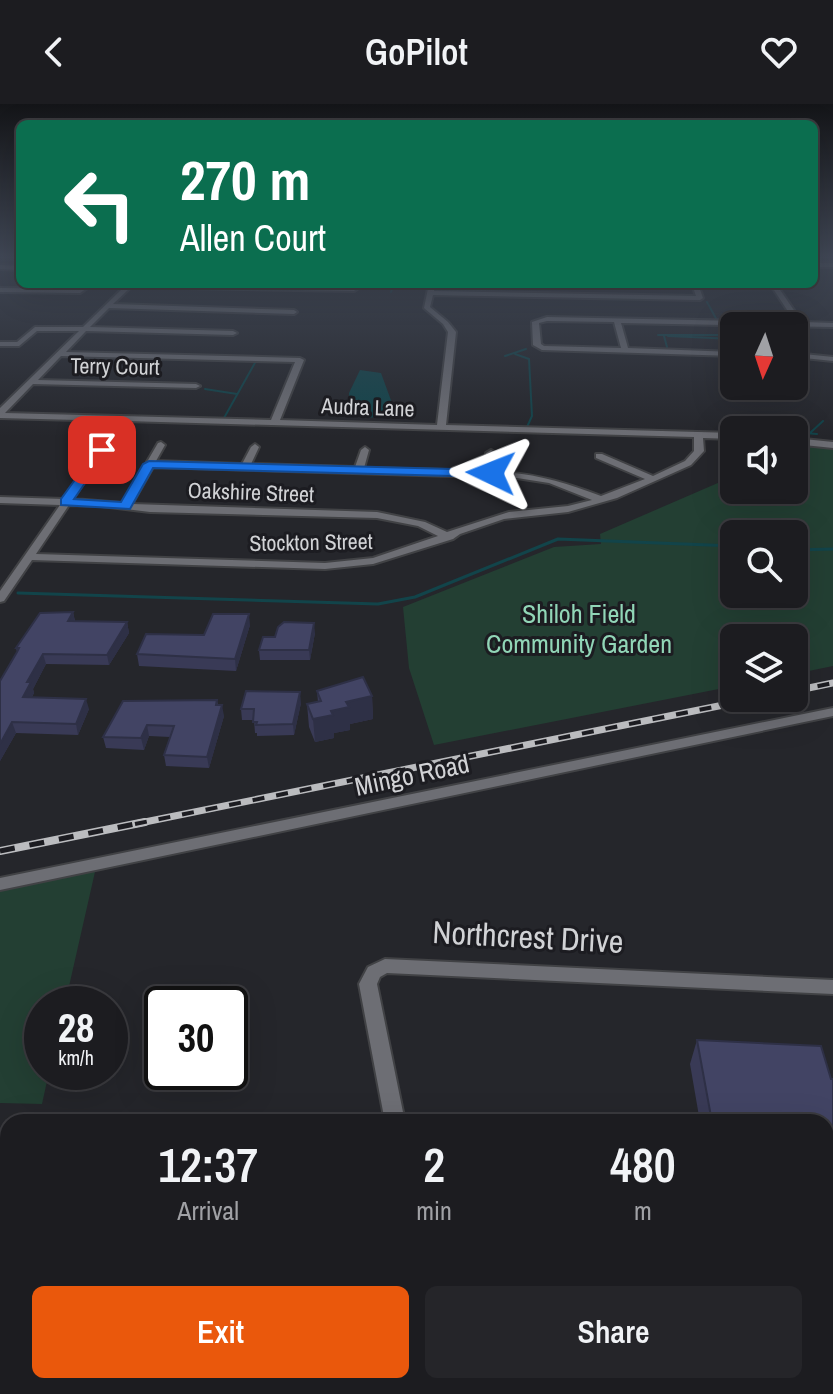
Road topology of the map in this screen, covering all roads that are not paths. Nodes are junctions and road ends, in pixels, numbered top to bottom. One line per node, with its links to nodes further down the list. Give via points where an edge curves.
1 (97, 316): 7 (street)
2 (437, 316): 20 (street, via 452,332)
3 (617, 320): 4 (street); 10 (street); 10 (street, via 537,319 537,345)
4 (720, 322)
5 (808, 324): 6 (street)
6 (833, 325)
7 (85, 328): 8 (street); 9 (street, via 39,328 19,344); 11 (street)
8 (233, 333)
9 (0, 344)
10 (625, 350): 12 (street)
11 (60, 354): 15 (street); 19 (street, via 300,360)
12 (720, 354)
13 (808, 356): 14 (street)
14 (833, 359)
15 (33, 382): 16 (street, Terry Court); 17 (street)
16 (196, 386)
17 (0, 414): 18 (street, Audra Lane)
18 (124, 418): 19 (street, Audra Lane); 37 (street)
19 (275, 422): 20 (street, Audra Lane)
20 (441, 428): 21 (street, Audra Lane)
21 (698, 435): 22 (street, Audra Lane); 34 (street, Stockton Street, via 700,448 692,460)
22 (720, 436)
23 (808, 442): 25 (street)
24 (161, 445): 30 (street)
25 (833, 445)
26 (255, 447): 31 (street)
27 (365, 450): 32 (street)
28 (491, 453): 33 (street)
29 (599, 456): 34 (street)
30 (149, 464): 31 (street); 38 (street)
31 (245, 467): 32 (street)
32 (359, 470): 33 (street)
33 (491, 473): 35 (street, via 544,479)
34 (650, 478): 35 (street, Stockton Street)
35 (599, 499): 39 (street, Stockton Street, via 570,509 502,517)
36 (0, 500): 37 (street, Oakshire Street)
37 (66, 502): 38 (street, Oakshire Street); 40 (street)
38 (125, 507): 39 (street, Oakshire Street, via 377,515 421,524)
39 (449, 537): 40 (street, Stockton Street, via 396,557 353,565)
40 (29, 557): 41 (street)
41 (0, 599)
42 (833, 712): 43 (street, Mingo Road)
43 (0, 884)
44 (833, 987): 45 (street, Northcrest Drive, via 385,966 368,984)
45 (393, 1114)

